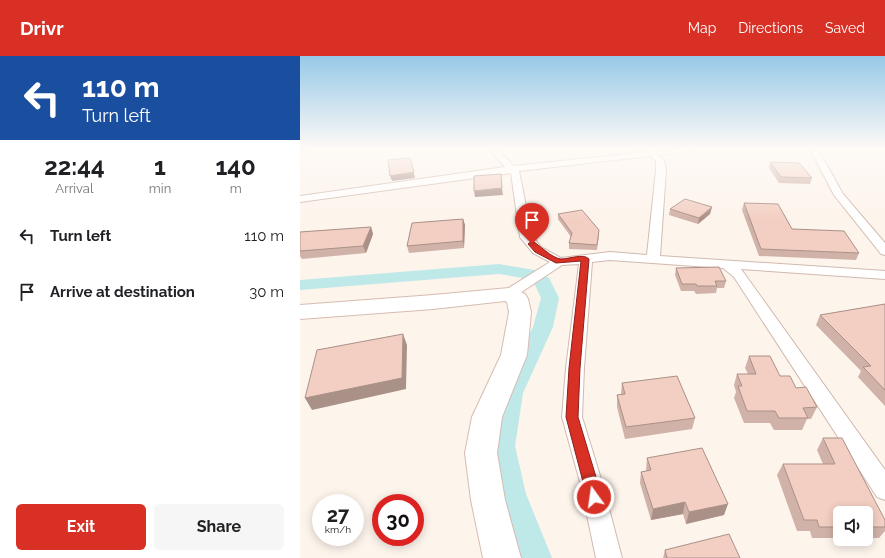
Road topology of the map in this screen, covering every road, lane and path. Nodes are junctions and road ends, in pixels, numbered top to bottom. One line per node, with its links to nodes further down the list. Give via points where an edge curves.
1 (488, 172): 5 (street)
2 (515, 172): 9 (street, via 526,237 537,250)
3 (662, 172): 8 (street)
4 (827, 172): 6 (street, via 839,195)
5 (300, 199)
6 (885, 252)
7 (586, 259): 8 (street, via 610,256); 9 (street); 16 (street, via 572,417)
8 (653, 259): 10 (street)
9 (559, 262): 12 (street)
10 (727, 264): 11 (street); 14 (street, via 739,274)
11 (885, 275)
12 (526, 283): 13 (street, via 433,302); 15 (street, via 517,299 520,312 514,355 487,417 481,453 488,500)
13 (300, 312)
14 (885, 488)
15 (502, 558)
16 (609, 558)

